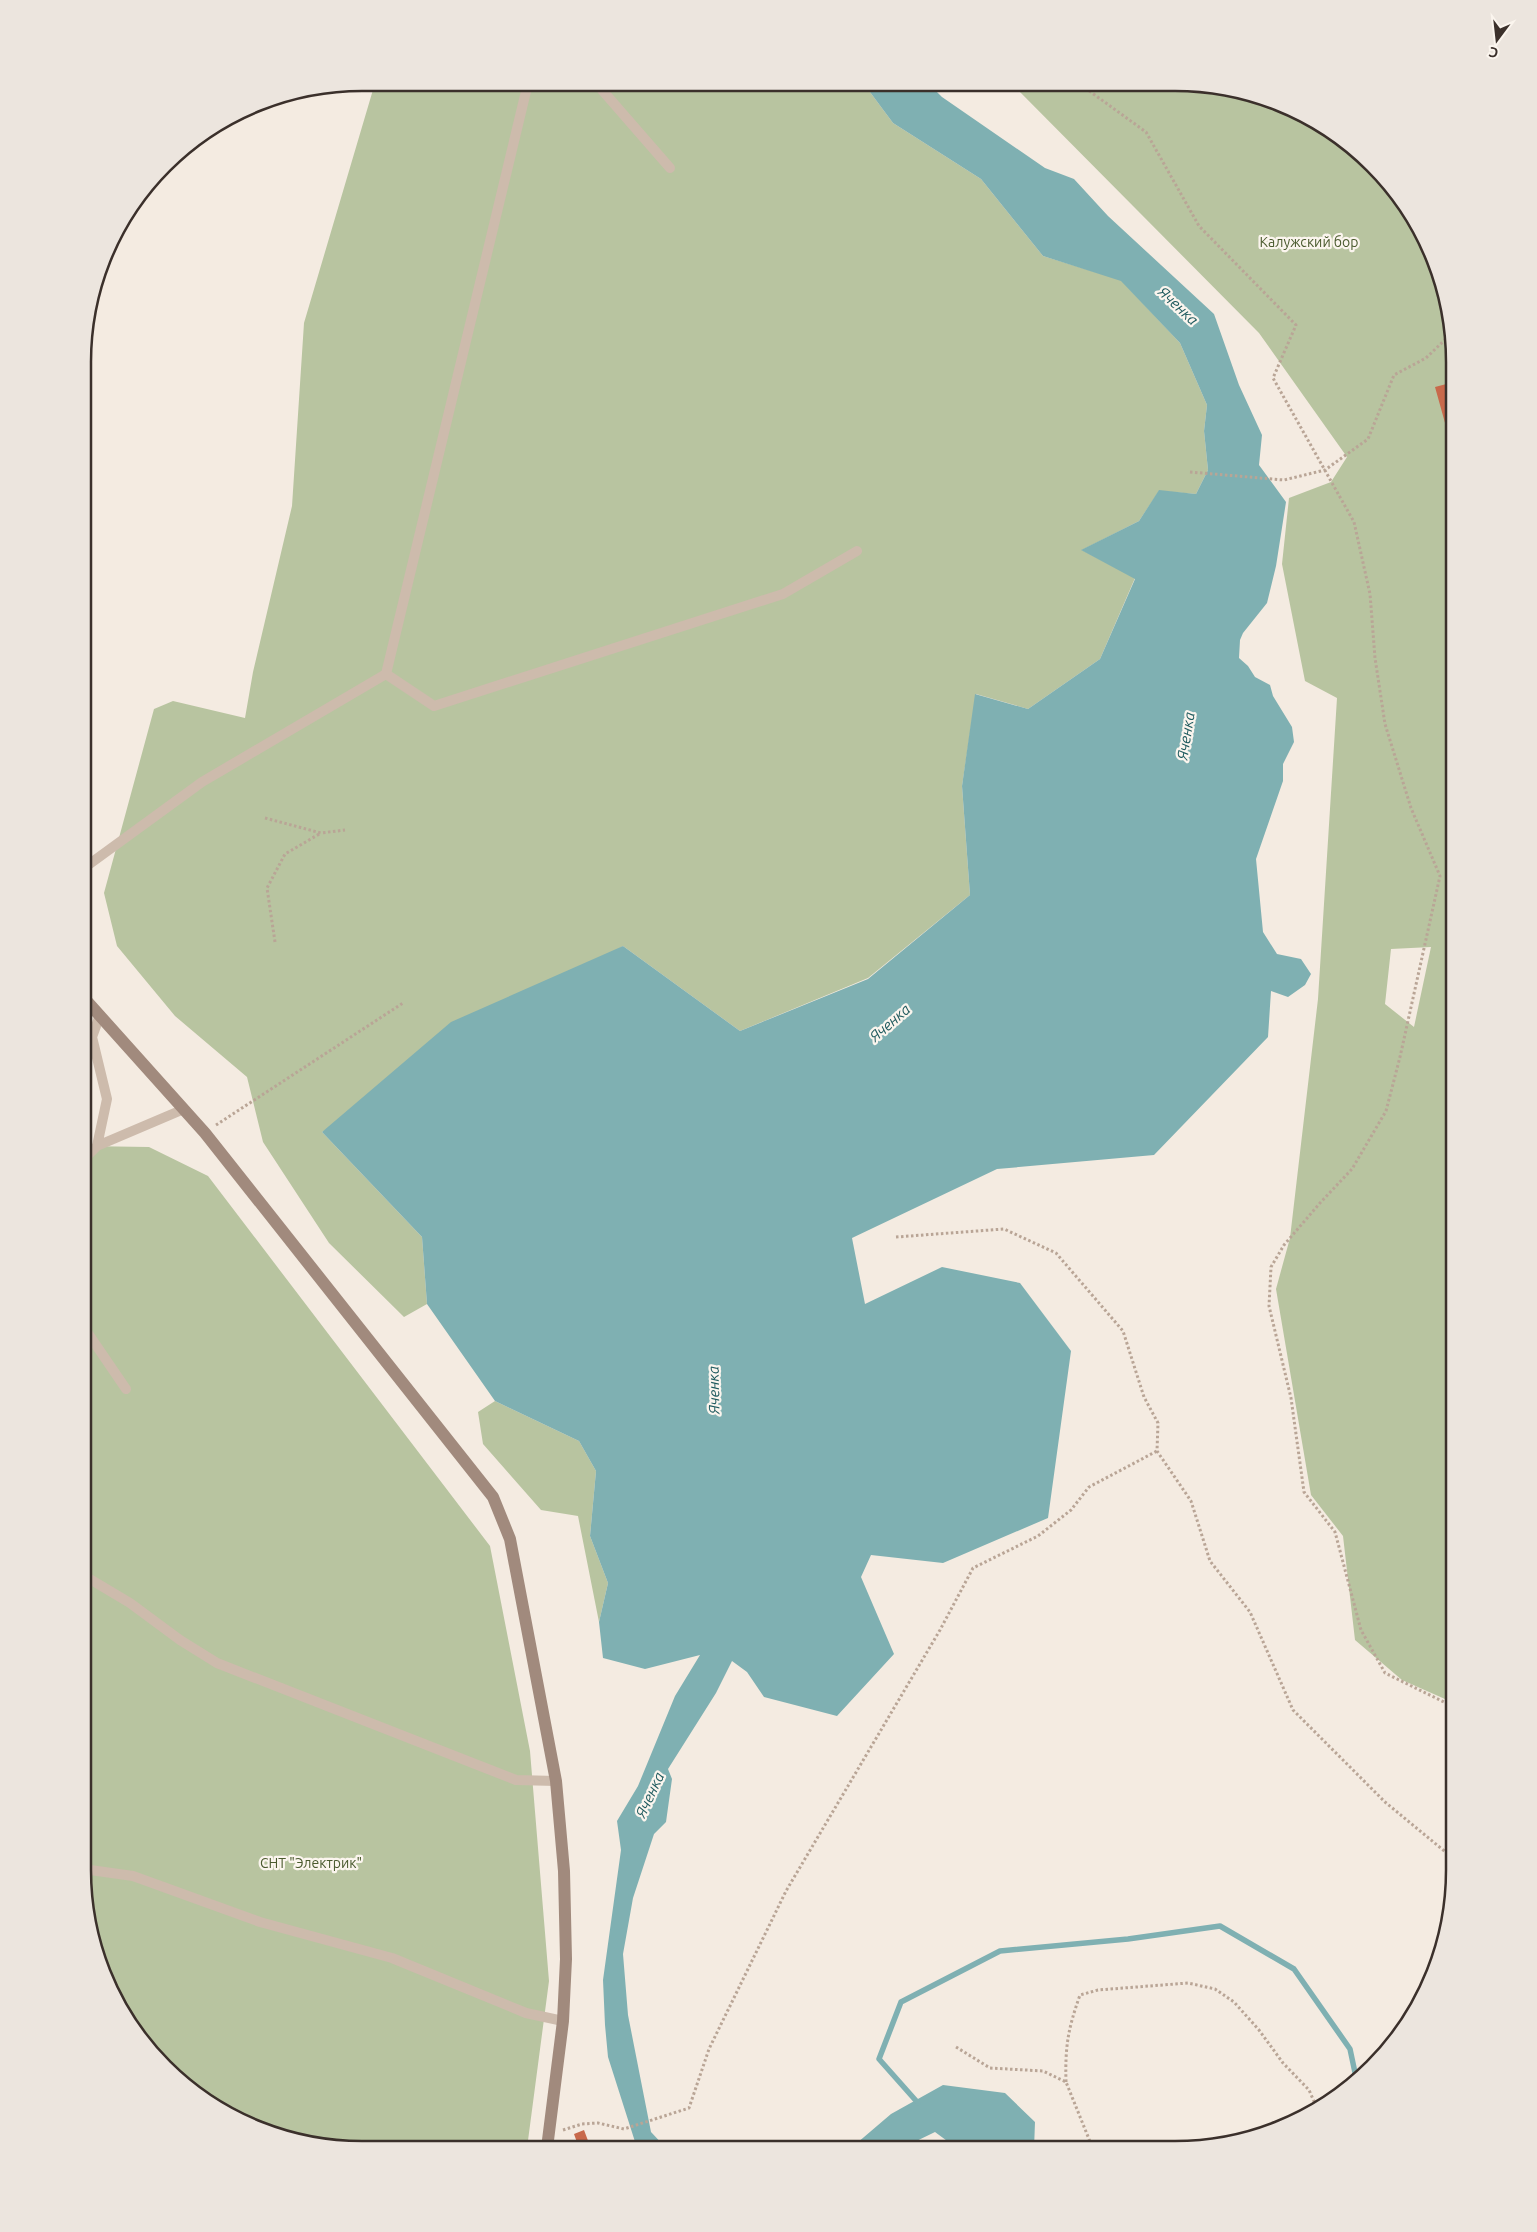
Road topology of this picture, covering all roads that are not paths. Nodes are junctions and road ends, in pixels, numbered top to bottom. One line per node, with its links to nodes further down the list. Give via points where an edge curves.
1 (526, 91): 5 (lane)
2 (603, 91): 3 (lane)
3 (670, 168)
4 (857, 551): 5 (lane, via 784,594 434,706)
5 (386, 674): 6 (lane, via 202,782)
6 (91, 863)
7 (91, 1005): 8 (street)
8 (100, 1015): 9 (street); 10 (lane, via 92,1037 107,1099)
9 (184, 1109): 10 (lane); 15 (street, via 493,1498 510,1539)
10 (97, 1146): 11 (lane)
11 (91, 1152)
12 (91, 1338): 13 (lane)
13 (126, 1389)
14 (91, 1580): 15 (lane, via 217,1663 516,1780)
15 (556, 1781): 17 (street, via 564,1871 566,1960)
16 (91, 1870): 17 (lane, via 133,1876 260,1922 392,1958 526,2013)
17 (563, 2020): 18 (street)
18 (548, 2141)

